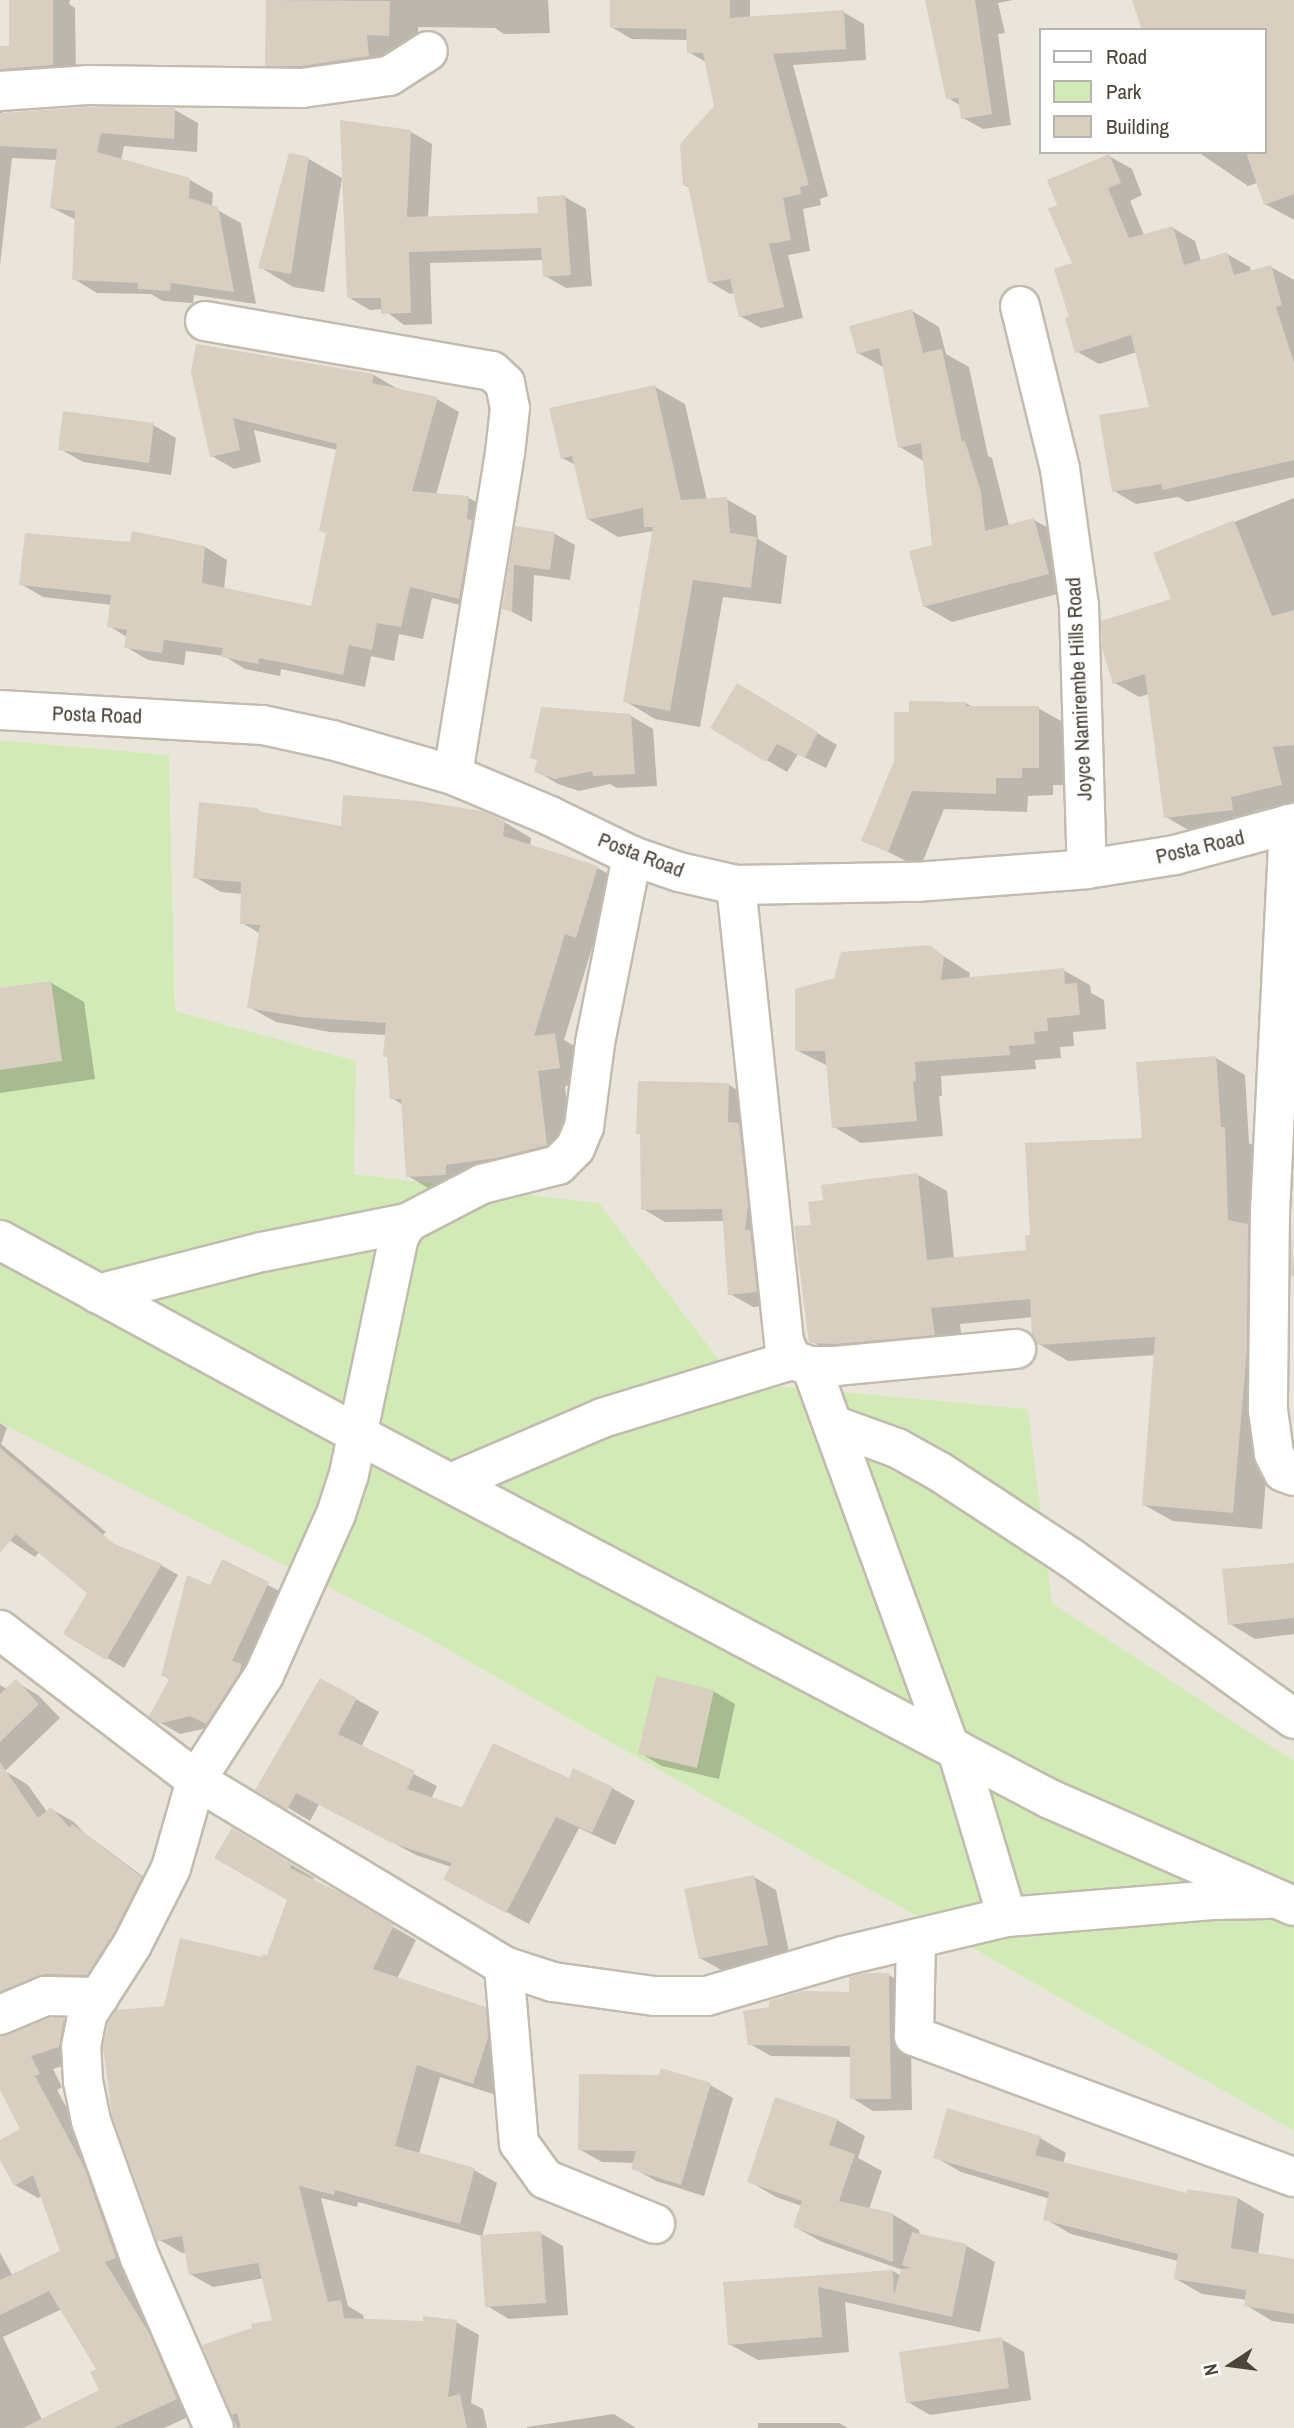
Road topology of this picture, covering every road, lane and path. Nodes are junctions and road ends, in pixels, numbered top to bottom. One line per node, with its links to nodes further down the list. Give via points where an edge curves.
1 (428, 51): 2 (street, via 389,76 302,88 88,85)
2 (0, 90)
3 (1020, 306): 9 (street, Joyce Namirembe Hills Road, via 1060,470 1079,606)
4 (205, 321): 6 (street, via 492,371 505,383 510,408 505,453)
5 (0, 710): 6 (street, Posta Road, via 263,725)
6 (453, 775): 8 (street, Posta Road)
7 (1291, 824): 9 (street, Posta Road, via 1175,855); 18 (street, via 1270,1209 1268,1409 1274,1454 1283,1472)
8 (632, 856): 10 (street, Posta Road); 11 (street, via 595,1043 584,1126 575,1148 558,1165 482,1184)
9 (1087, 869): 10 (street, Posta Road, via 916,882)
10 (737, 885): 15 (street, via 784,1342)
11 (407, 1223): 13 (street, via 262,1252); 17 (street, via 399,1237)
12 (0, 1240): 13 (street)
13 (98, 1294): 17 (street)
14 (1016, 1349): 15 (street)
15 (801, 1363): 16 (street); 19 (street, via 602,1418)
16 (832, 1425): 21 (street, via 897,1448 940,1472 1071,1558); 22 (street)
17 (357, 1434): 19 (street); 23 (street, via 337,1514 301,1596 264,1675)
18 (1294, 1476)
19 (453, 1482): 22 (street)
20 (0, 1630): 23 (street)
21 (1294, 1719)
22 (953, 1747): 24 (street, via 1050,1799); 25 (street)
23 (196, 1780): 27 (street); 28 (street, via 171,1868)
24 (1290, 1901): 25 (street, via 1212,1900)
25 (1007, 1917): 26 (street)
26 (916, 1939): 27 (street, via 707,1996 654,1996 553,1982); 30 (street, via 914,2036)
27 (504, 1966): 31 (street, via 519,2143 545,2179)
28 (99, 1997): 29 (street, via 45,1996); 32 (street, via 87,2015 81,2047 91,2121 140,2258)
29 (0, 2015)
30 (1294, 2177)
31 (655, 2224)
32 (214, 2428)

